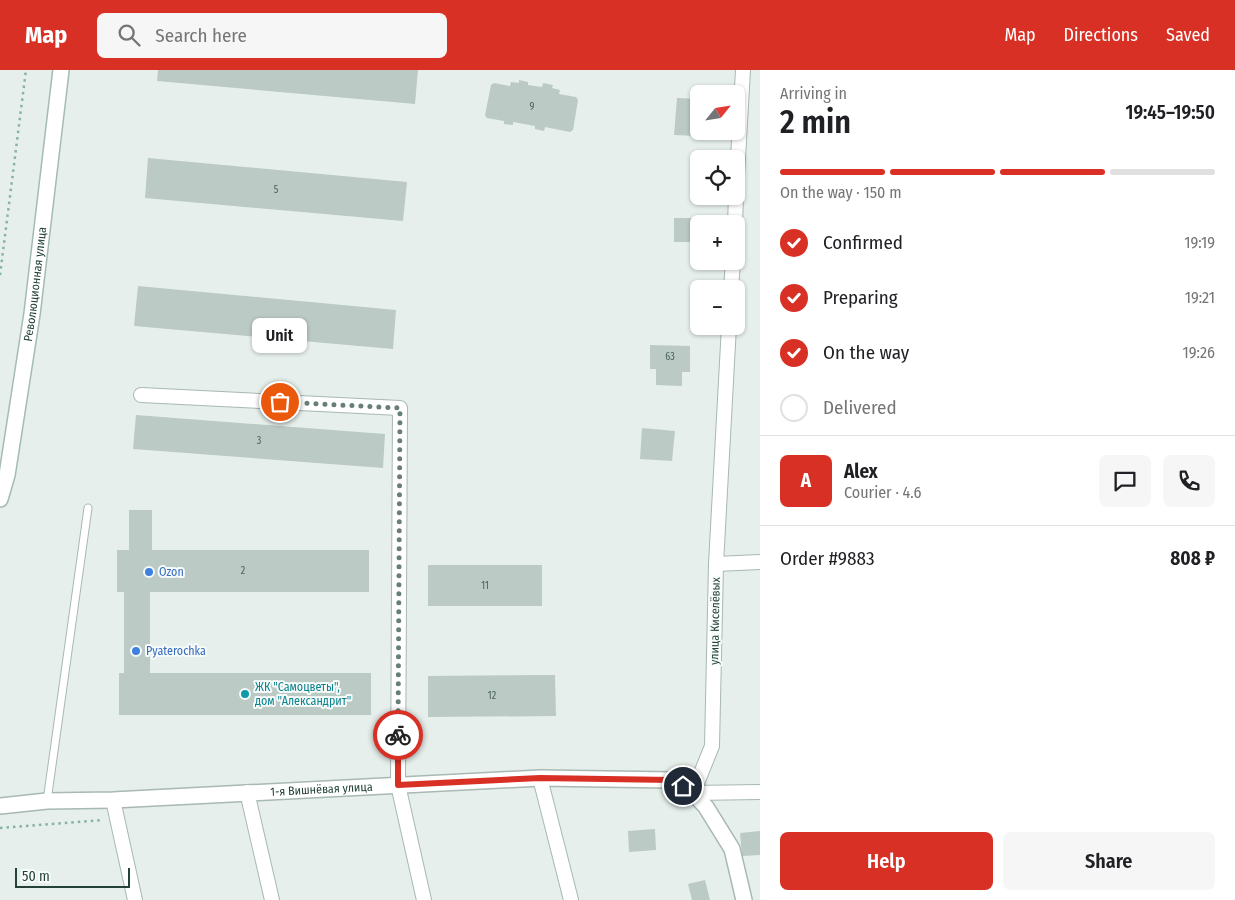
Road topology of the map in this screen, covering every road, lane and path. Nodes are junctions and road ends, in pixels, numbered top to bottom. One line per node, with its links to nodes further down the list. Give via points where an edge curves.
1 (26, 70): 5 (path)
2 (61, 70): 8 (street, Революционная улица, via 32,314)
3 (743, 70): 4 (street)
4 (739, 150)
5 (0, 275)
6 (729, 335): 12 (street, улица Киселёвых)
7 (140, 395): 14 (street, via 400,408)
8 (3, 475): 9 (street, Революционная улица)
9 (0, 499)
10 (88, 508): 19 (lane)
11 (760, 562): 12 (street)
12 (716, 564): 17 (street, улица Киселёвых, via 712,746)
13 (540, 778): 14 (street, 1-я Вишнёвая улица); 17 (street, 1-я Вишнёвая улица, via 672,780); 26 (street)
14 (398, 785): 15 (street, 1-я Вишнёвая улица); 25 (street)
15 (247, 792): 18 (street, 1-я Вишнёвая улица); 24 (street)
16 (760, 792): 17 (street)
17 (693, 793): 27 (street, via 706,807 732,849)
18 (113, 800): 19 (street, 1-я Вишнёвая улица); 21 (street)
19 (47, 801): 20 (street, 1-я Вишнёвая улица)
20 (0, 806)
21 (117, 819): 22 (path); 23 (street)
22 (0, 828)
23 (135, 900)
24 (272, 900)
25 (424, 900)
26 (572, 900)
27 (744, 900)

